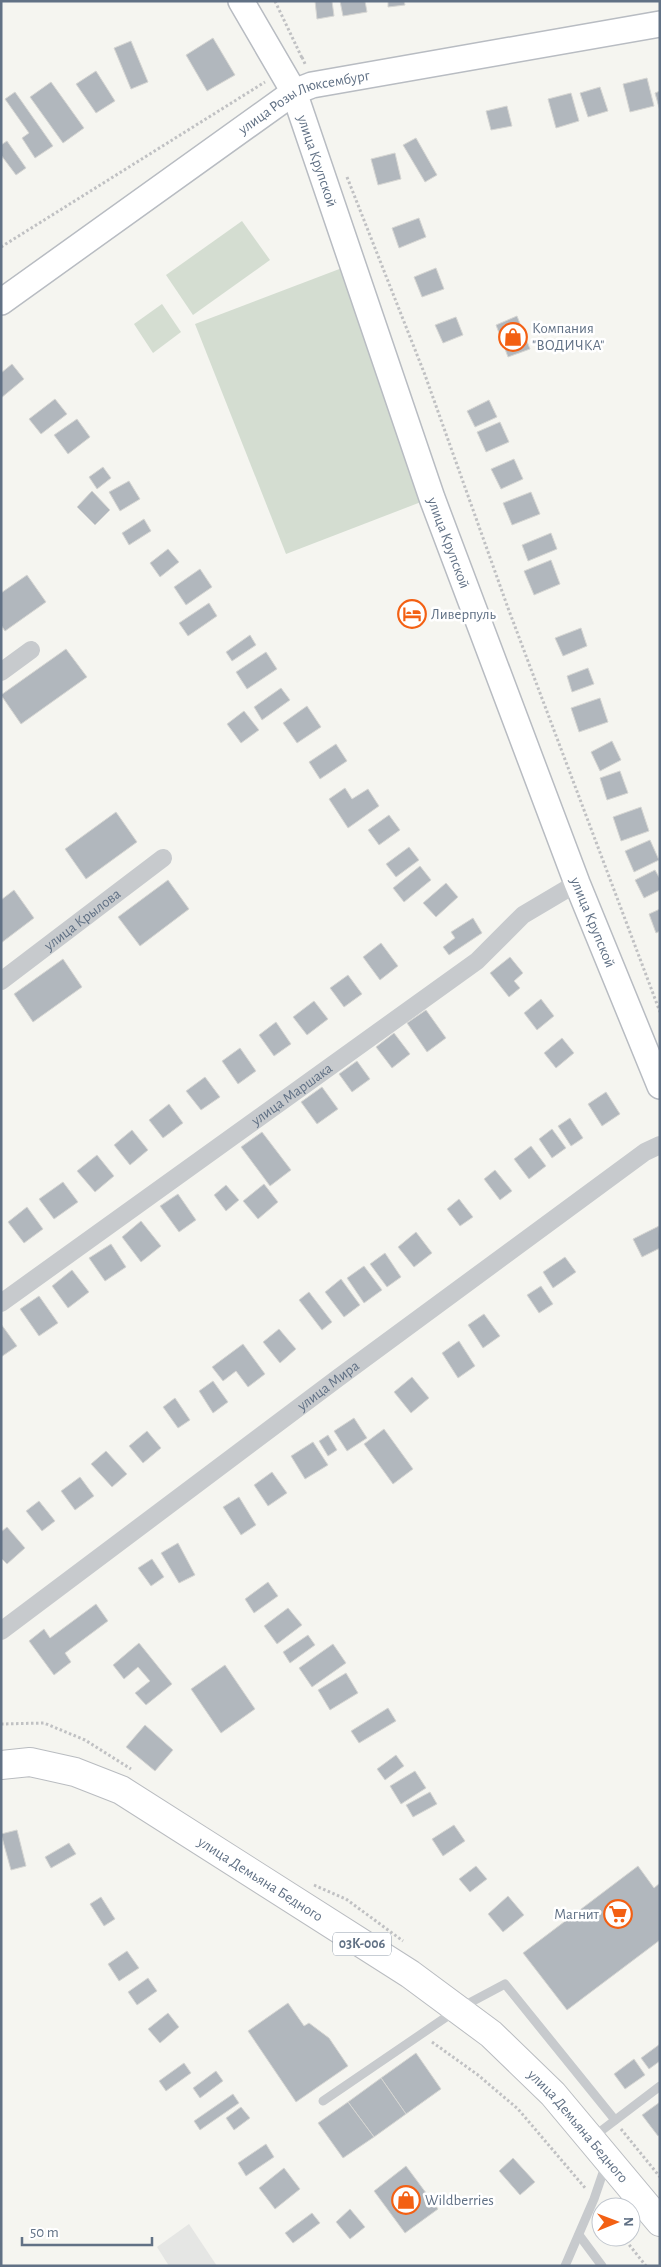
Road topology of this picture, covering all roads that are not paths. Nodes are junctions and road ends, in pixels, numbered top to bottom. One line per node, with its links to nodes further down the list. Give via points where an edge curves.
1 (241, 1): 3 (street, улица Крупской)
2 (660, 24): 3 (street, улица Розы Люксембург, via 312,85)
3 (287, 82): 4 (street, улица Розы Люксембург); 8 (street, улица Крупской, via 432,498)
4 (1, 302)
5 (31, 650): 6 (street)
6 (1, 672)
7 (163, 858): 9 (street, улица Крылова)
8 (577, 883): 10 (street, улица Крупской); 12 (street, улица Маршака, via 522,915 477,961)
9 (1, 981)
10 (660, 1086)
11 (660, 1145): 13 (street, улица Мира, via 645,1152 346,1372)
12 (1, 1303)
13 (1, 1631)
14 (1, 1765): 15 (main road, улица Демьяна Бедного / 03К-006, via 30,1762 75,1772 121,1790 410,1974)
15 (458, 2010): 17 (lane); 18 (lane, via 505,1984); 19 (main road, улица Демьяна Бедного / 03К-006, via 491,2034 554,2094)
16 (660, 2086): 18 (lane)
17 (323, 2101)
18 (615, 2120): 19 (lane)
19 (599, 2149): 20 (main road, улица Демьяна Бедного / 03К-006); 21 (lane, via 594,2199)
20 (660, 2222)
21 (579, 2234): 22 (lane); 23 (lane)
22 (565, 2266)
23 (602, 2266)

